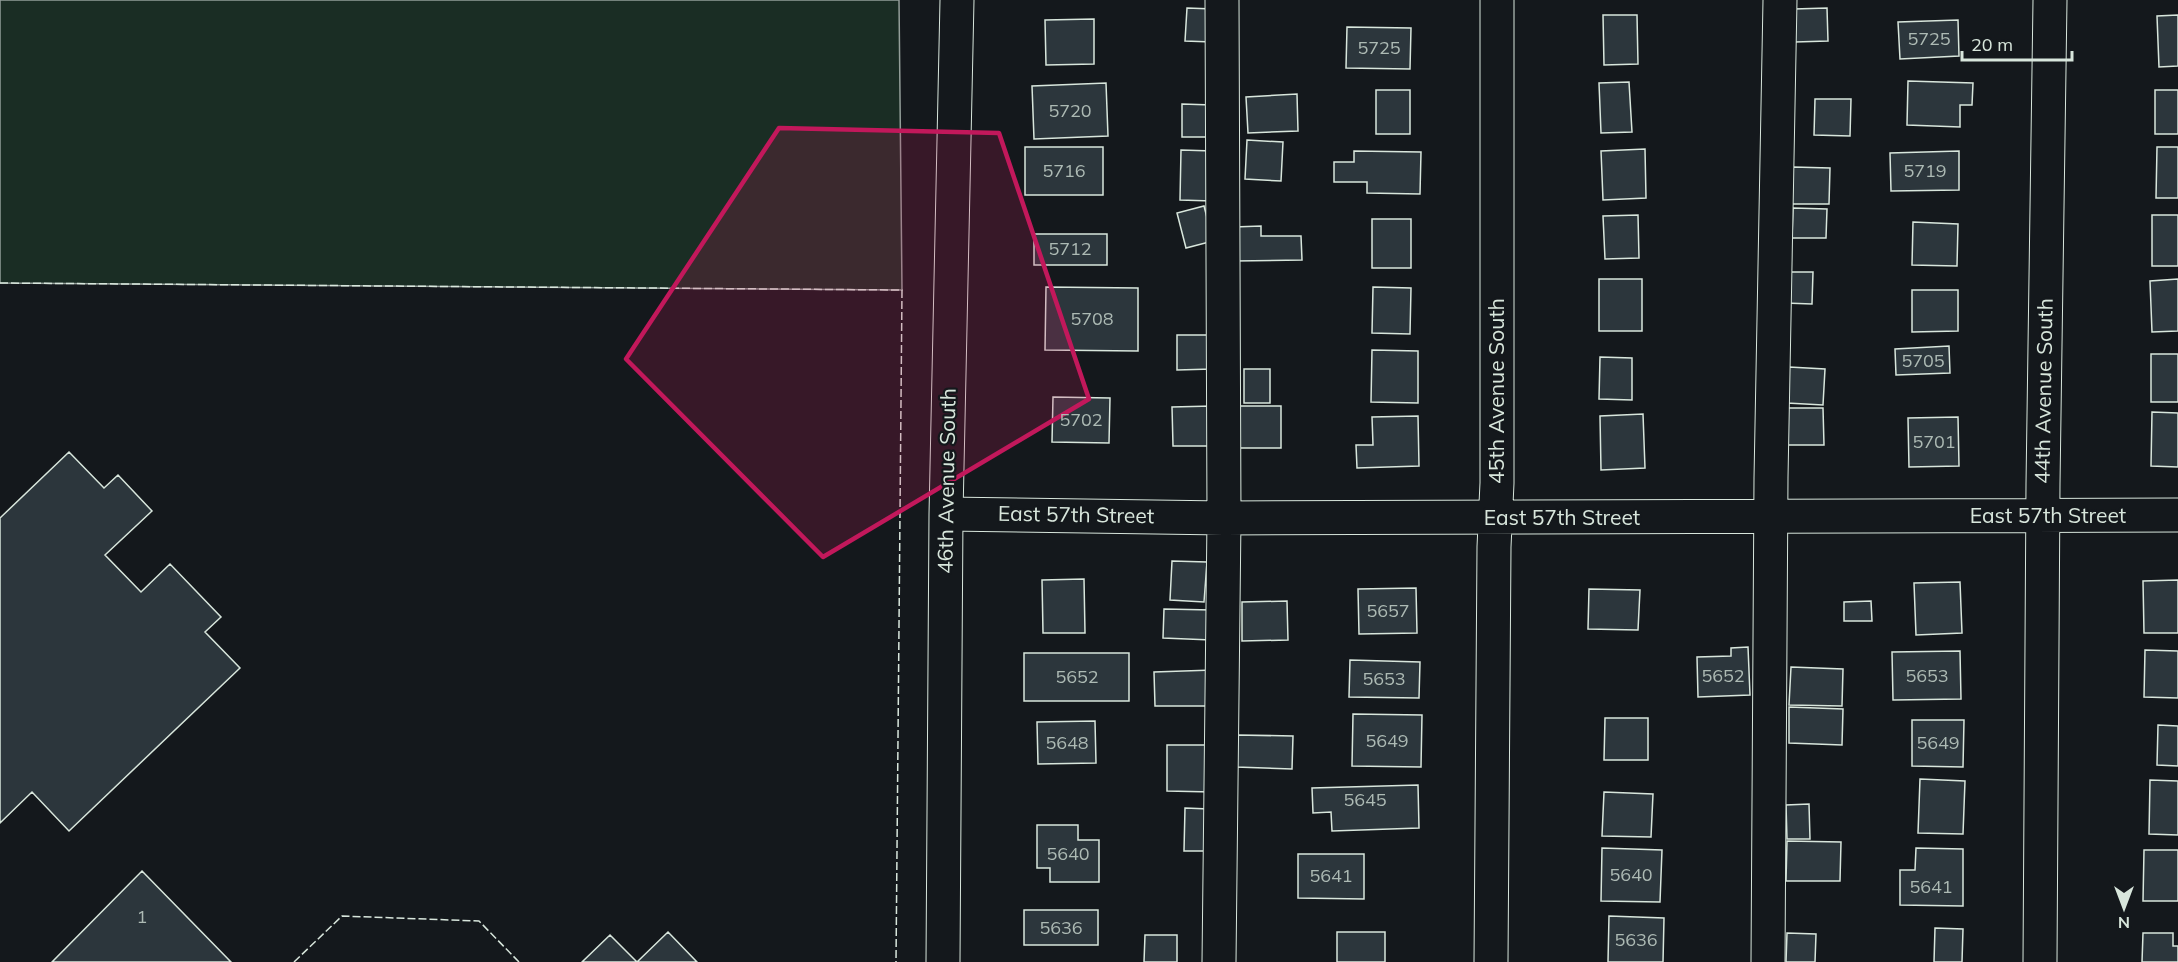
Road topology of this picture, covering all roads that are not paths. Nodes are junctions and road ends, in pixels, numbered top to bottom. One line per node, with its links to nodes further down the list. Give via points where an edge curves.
1 (957, 0): 6 (street, 46th Avenue South)
2 (1222, 0): 9 (street)
3 (1497, 0): 10 (street, 45th Avenue South)
4 (1780, 0): 11 (street)
5 (2050, 0): 7 (street, 44th Avenue South)
6 (946, 514): 9 (street, East 57th Street); 12 (street, 46th Avenue South)
7 (2043, 515): 8 (street, East 57th Street); 11 (street, East 57th Street); 16 (street, 44th Avenue South)
8 (2178, 515)
9 (1224, 518): 10 (street, East 57th Street); 13 (street)
10 (1496, 518): 11 (street, East 57th Street); 14 (street, 45th Avenue South)
11 (1770, 518): 15 (street)
12 (943, 962)
13 (1219, 962)
14 (1491, 962)
15 (1768, 962)
16 (2040, 962)

